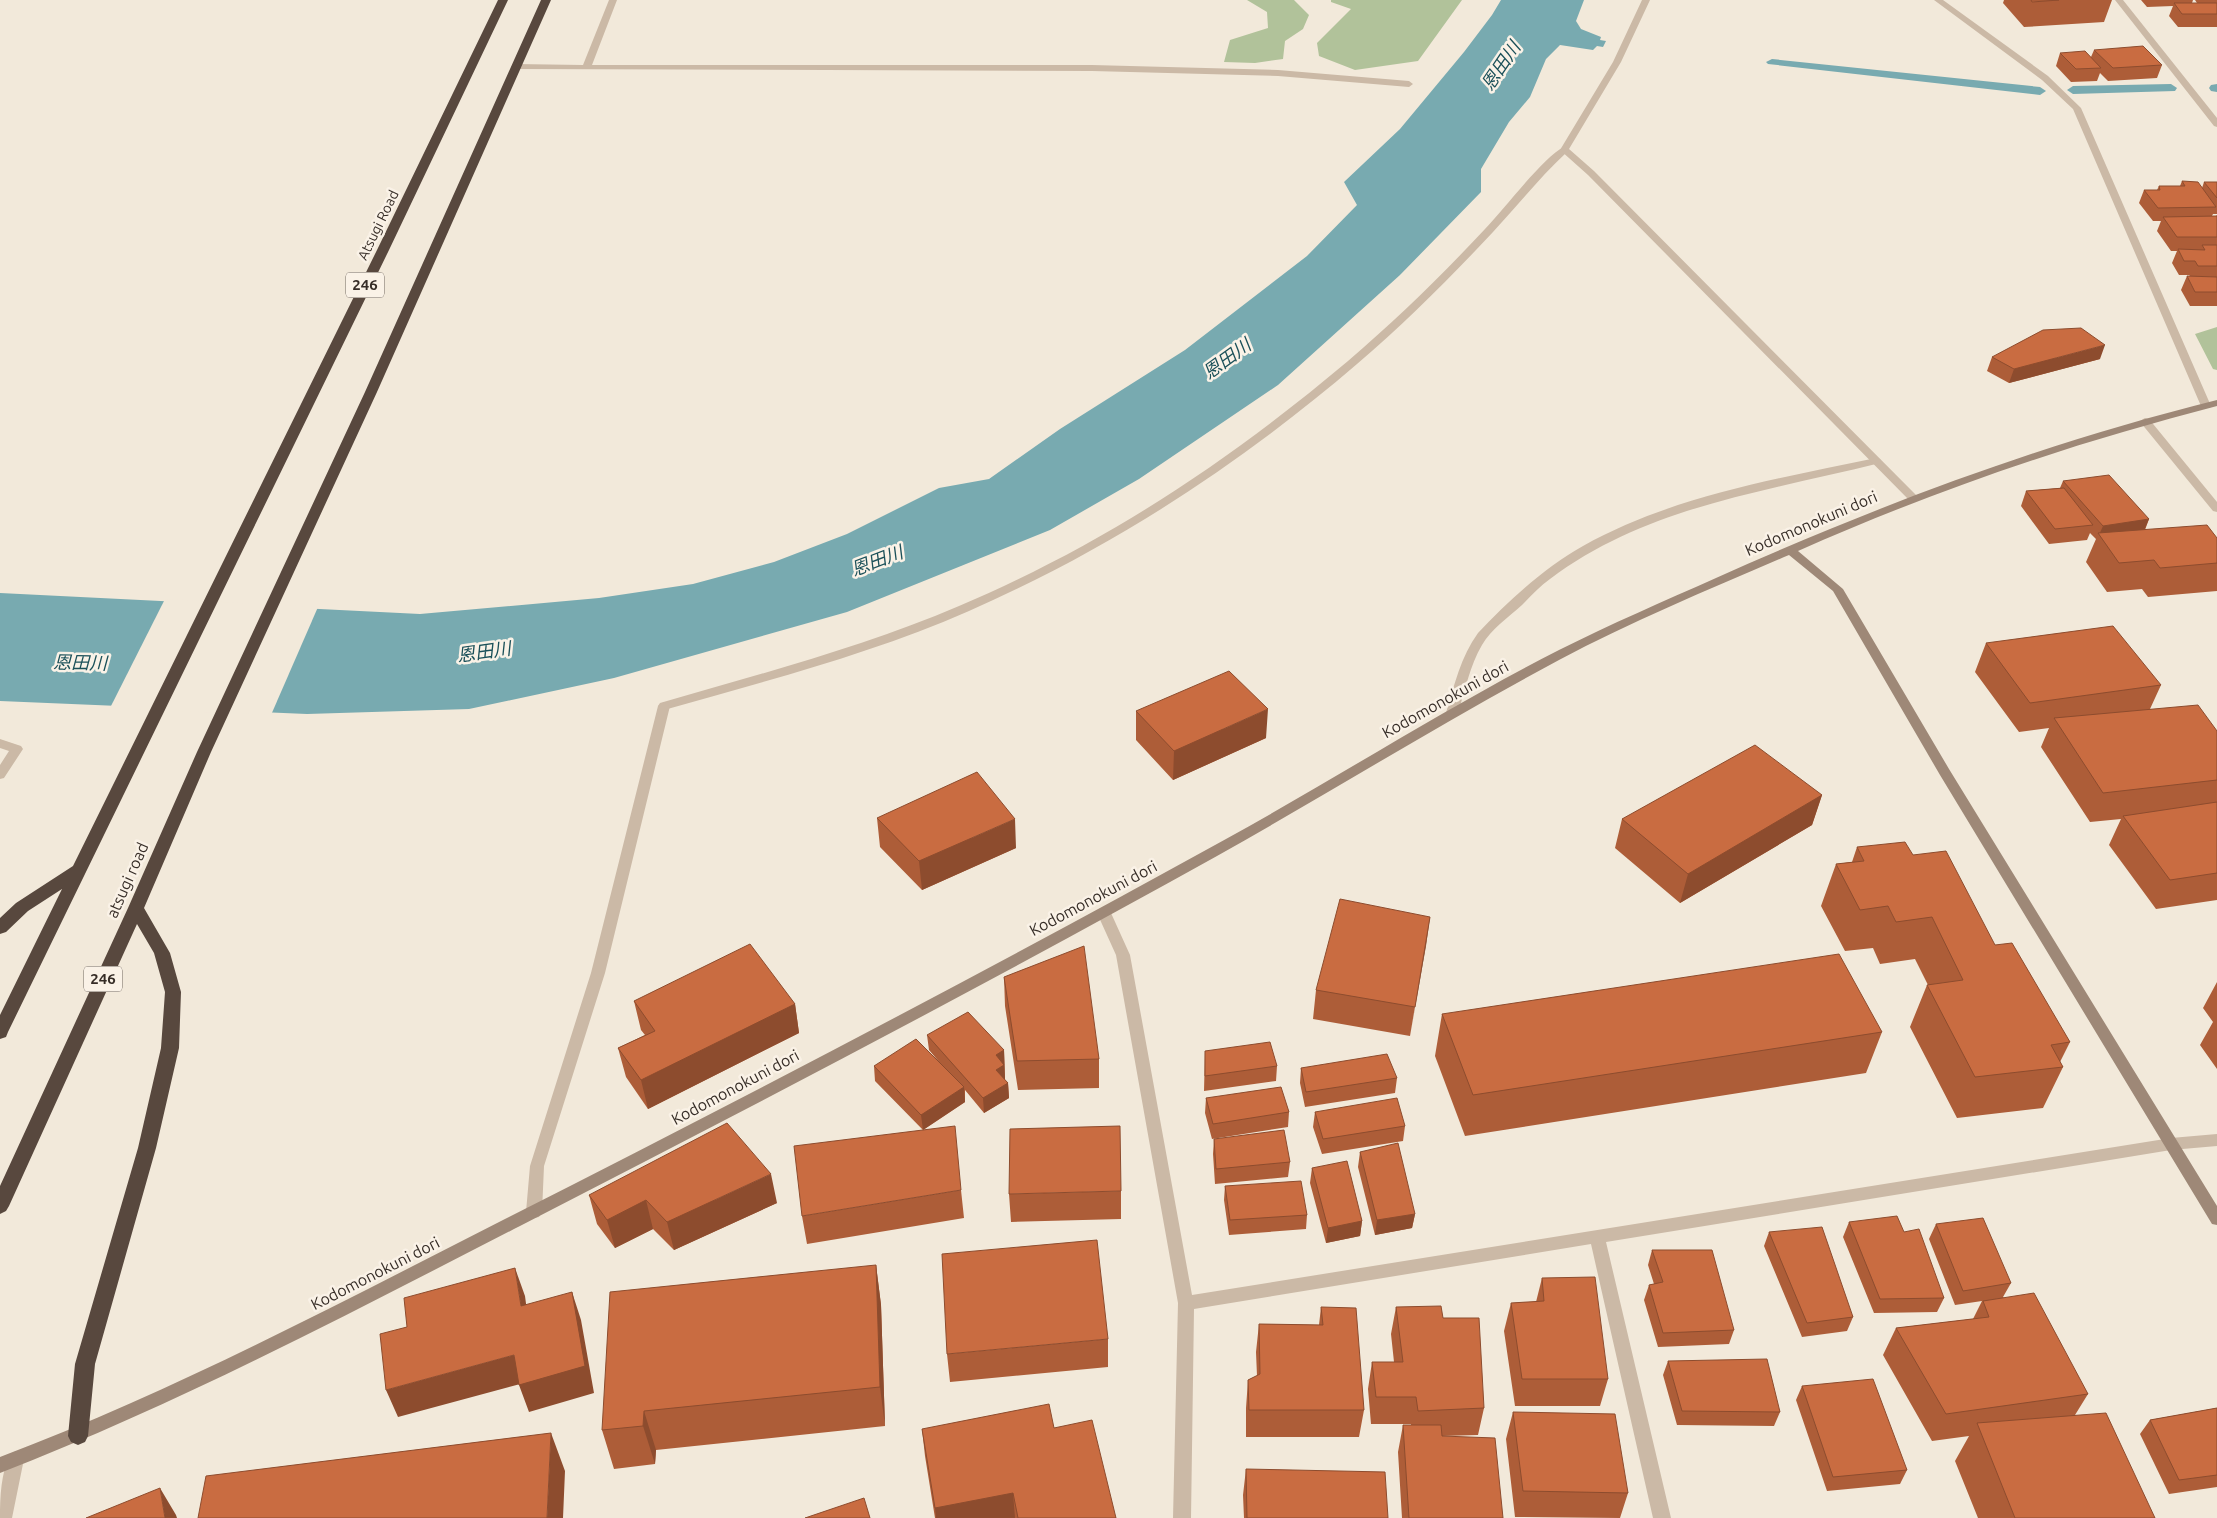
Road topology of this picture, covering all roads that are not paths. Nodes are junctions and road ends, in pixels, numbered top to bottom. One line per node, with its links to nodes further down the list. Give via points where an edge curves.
1 (503, 0): 21 (highway, Atsugi Road / 246)
2 (546, 0): 8 (highway, 246)
3 (613, 0): 7 (street)
4 (1646, 0): 11 (street, via 1617,62)
5 (1938, 0): 12 (street, via 2045,78 2077,108)
6 (2119, 0): 10 (street)
7 (587, 66): 8 (street); 9 (street, via 1092,68 1278,73)
8 (514, 67): 22 (highway, atsugi road / 246, via 371,392 204,752)
9 (1408, 84)
10 (2217, 124)
11 (1564, 150): 14 (street, via 1591,173); 29 (street, via 1457,265 1400,320 1268,433 1169,501 1098,544 964,609 888,637 664,706 598,973 537,1166)
12 (2211, 404): 13 (main road, Kodomonokuni dori)
13 (2145, 421): 15 (main road, Kodomonokuni dori, via 2013,461); 16 (street)
14 (1876, 461): 15 (street); 18 (street, via 1662,513 1623,530 1570,560 1520,597 1477,644)
15 (1914, 499): 17 (main road, Kodomonokuni dori)
16 (2217, 508)
17 (1790, 550): 18 (main road, Kodomonokuni dori, via 1563,653); 27 (main road, via 1837,589 1944,772)
18 (1452, 713): 23 (main road, Kodomonokuni dori, via 1282,814)
19 (0, 743): 20 (street, via 17,749)
20 (0, 776)
21 (79, 870): 24 (highway, via 22,907); 25 (highway, 246)
22 (136, 908): 28 (highway, atsugi road / 246); 33 (highway, via 162,953 173,992 170,1048 147,1148 85,1364)
23 (1104, 913): 29 (main road, Kodomonokuni dori); 32 (street, via 1123,955)
24 (0, 928)
25 (0, 1032)
26 (2217, 1140): 27 (street)
27 (2172, 1144): 30 (main road); 31 (street)
28 (0, 1206)
29 (534, 1212): 33 (main road, Kodomonokuni dori, via 239,1362)
30 (2217, 1219)
31 (1597, 1236): 32 (street); 37 (street)
32 (1186, 1303): 36 (street)
33 (78, 1436): 34 (main road, Kodomonokuni dori)
34 (8, 1462): 35 (street)
35 (3, 1518)
36 (1182, 1518)
37 (1662, 1518)

